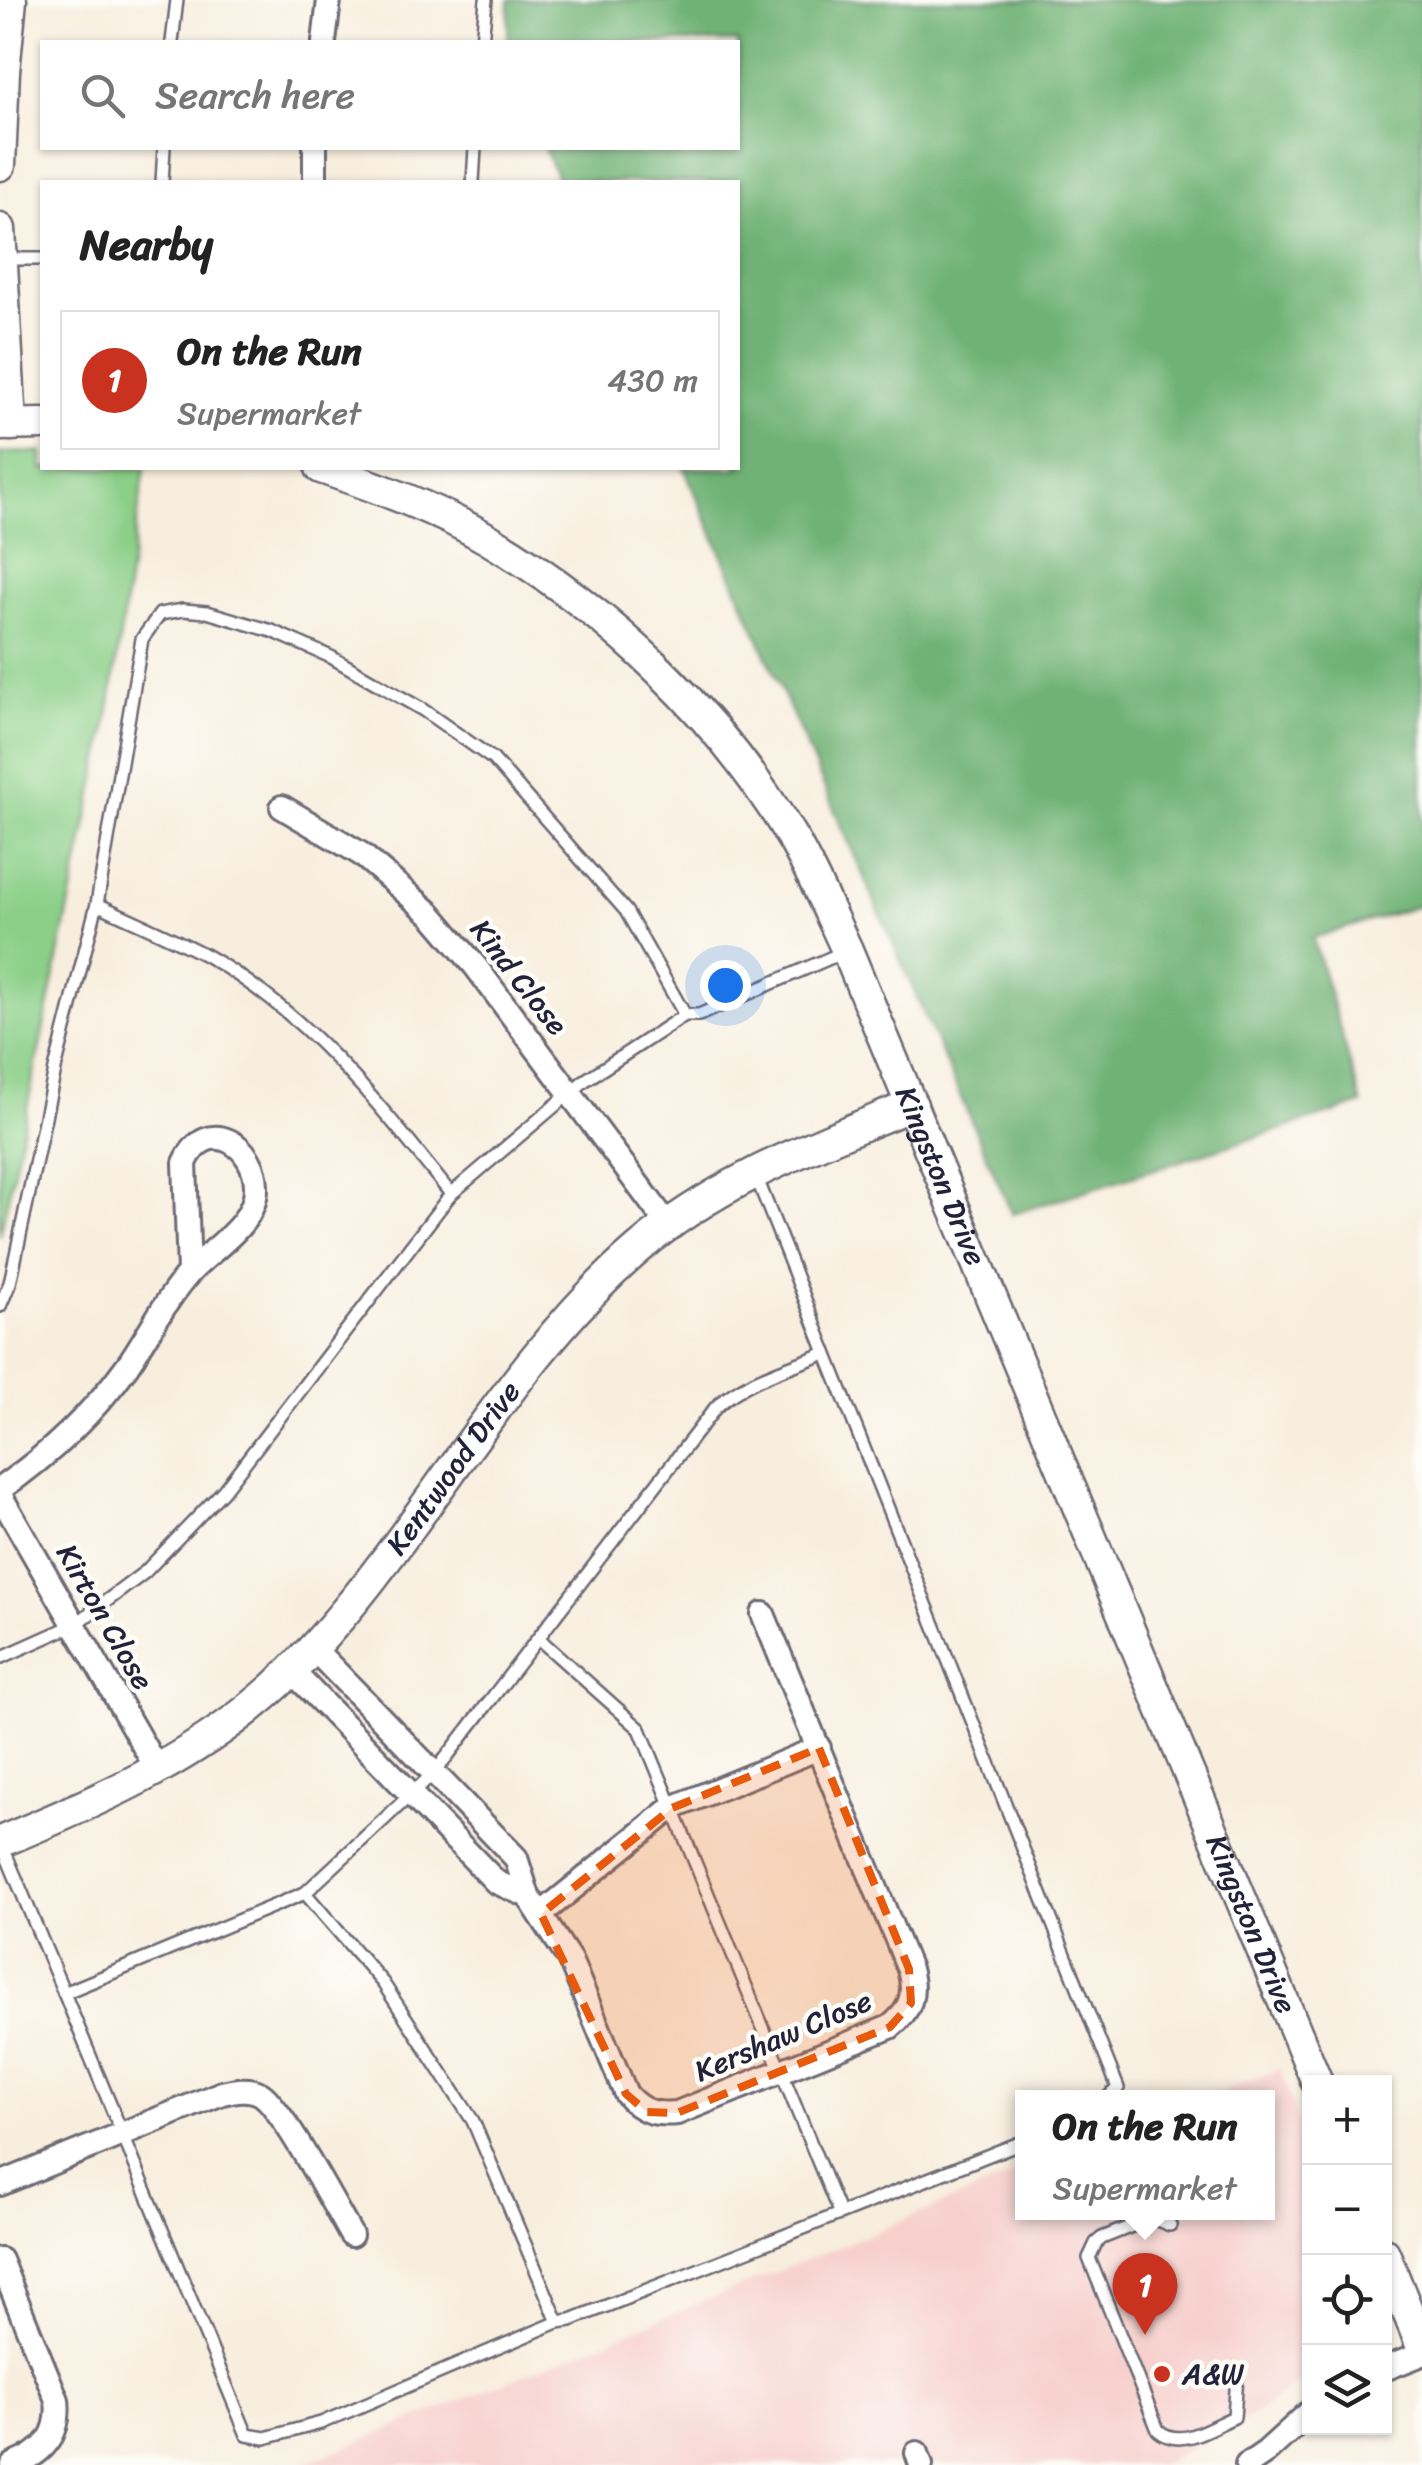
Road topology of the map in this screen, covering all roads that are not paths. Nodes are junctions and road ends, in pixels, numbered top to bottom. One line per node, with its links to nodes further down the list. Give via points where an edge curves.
1 (11, 0): 11 (street)
2 (177, 0): 5 (lane)
3 (329, 0): 6 (street)
4 (486, 0): 7 (lane)
5 (172, 40)
6 (324, 40)
7 (482, 40)
8 (164, 150): 12 (lane)
9 (315, 150): 13 (street)
10 (475, 150): 14 (lane)
11 (0, 165)
12 (162, 180)
13 (315, 180)
14 (473, 180)
15 (0, 229): 16 (street)
16 (0, 259): 17 (lane); 19 (street)
17 (40, 259)
18 (40, 424): 19 (street)
19 (5, 425)
20 (326, 470): 23 (street, Kingston Drive, via 486,538 606,620 752,778 794,841)
21 (282, 807): 25 (street, Kind Close, via 360,854 431,914)
22 (96, 904): 24 (lane, via 142,639 160,614 207,612 330,657 494,759 626,911); 28 (lane, via 208,957 298,1020 362,1082); 31 (lane)
23 (847, 950): 24 (lane); 26 (street, Kingston Drive)
24 (685, 1016): 25 (lane)
25 (570, 1093): 28 (lane); 29 (street, Kind Close)
26 (912, 1105): 27 (street, Kentwood Drive); 50 (street, Kingston Drive)
27 (754, 1172): 29 (street, Kentwood Drive); 32 (lane)
28 (451, 1194): 35 (lane, via 223,1491 145,1572)
29 (668, 1224): 37 (street, Kentwood Drive, via 553,1339)
30 (189, 1273): 30 (street, Kirton Close, via 237,1230 256,1196 256,1178 239,1146 224,1138 206,1138 185,1163); 33 (street, Kirton Close, via 104,1396)
31 (0, 1306)
32 (826, 1353): 36 (lane, via 748,1384 716,1407); 51 (lane)
33 (0, 1492): 35 (street, Kirton Close)
34 (763, 1614): 40 (street)
35 (76, 1624): 38 (lane); 41 (street, Kirton Close)
36 (539, 1639): 42 (lane); 44 (lane, via 640,1729)
37 (313, 1648): 39 (street, Kentwood Drive); 42 (street, Kershaw Close)
38 (0, 1658)
39 (292, 1671): 41 (street, Kentwood Drive); 43 (street, Kershaw Close)
40 (819, 1748): 44 (street); 49 (street, Kershaw Close, via 914,1986 912,2003 890,2027)
41 (156, 1768): 45 (street, Kentwood Drive, via 89,1805)
42 (435, 1772): 43 (lane); 47 (street, Kershaw Close, via 516,1858)
43 (412, 1796): 46 (lane); 47 (street, Kershaw Close, via 496,1882)
44 (672, 1808): 47 (street); 49 (lane)
45 (0, 1841): 48 (lane)
46 (305, 1893): 48 (lane); 62 (lane, via 383,1983 474,2121)
47 (535, 1905): 49 (street, Kershaw Close, via 570,1960 636,2106 677,2113)
48 (64, 1993): 52 (lane)
49 (782, 2070): 55 (lane)
50 (1315, 2075)
51 (1116, 2090)
52 (121, 2135): 54 (street); 59 (street, via 222,2093 262,2094); 62 (lane, via 247,2435 264,2438 321,2423)
53 (1015, 2145): 55 (lane)
54 (0, 2184)
55 (839, 2212): 62 (lane)
56 (1146, 2220): 65 (lane, via 1096,2243 1090,2258 1158,2430 1182,2439 1234,2417)
57 (1157, 2220): 58 (lane)
58 (1170, 2225)
59 (352, 2234)
60 (1385, 2255): 63 (street)
61 (0, 2260): 67 (street, via 60,2418 42,2450)
62 (558, 2322)
63 (1422, 2350): 64 (street)
64 (1392, 2365)
65 (1238, 2377)
66 (1302, 2419): 68 (street)
67 (13, 2465)
68 (1247, 2465)

